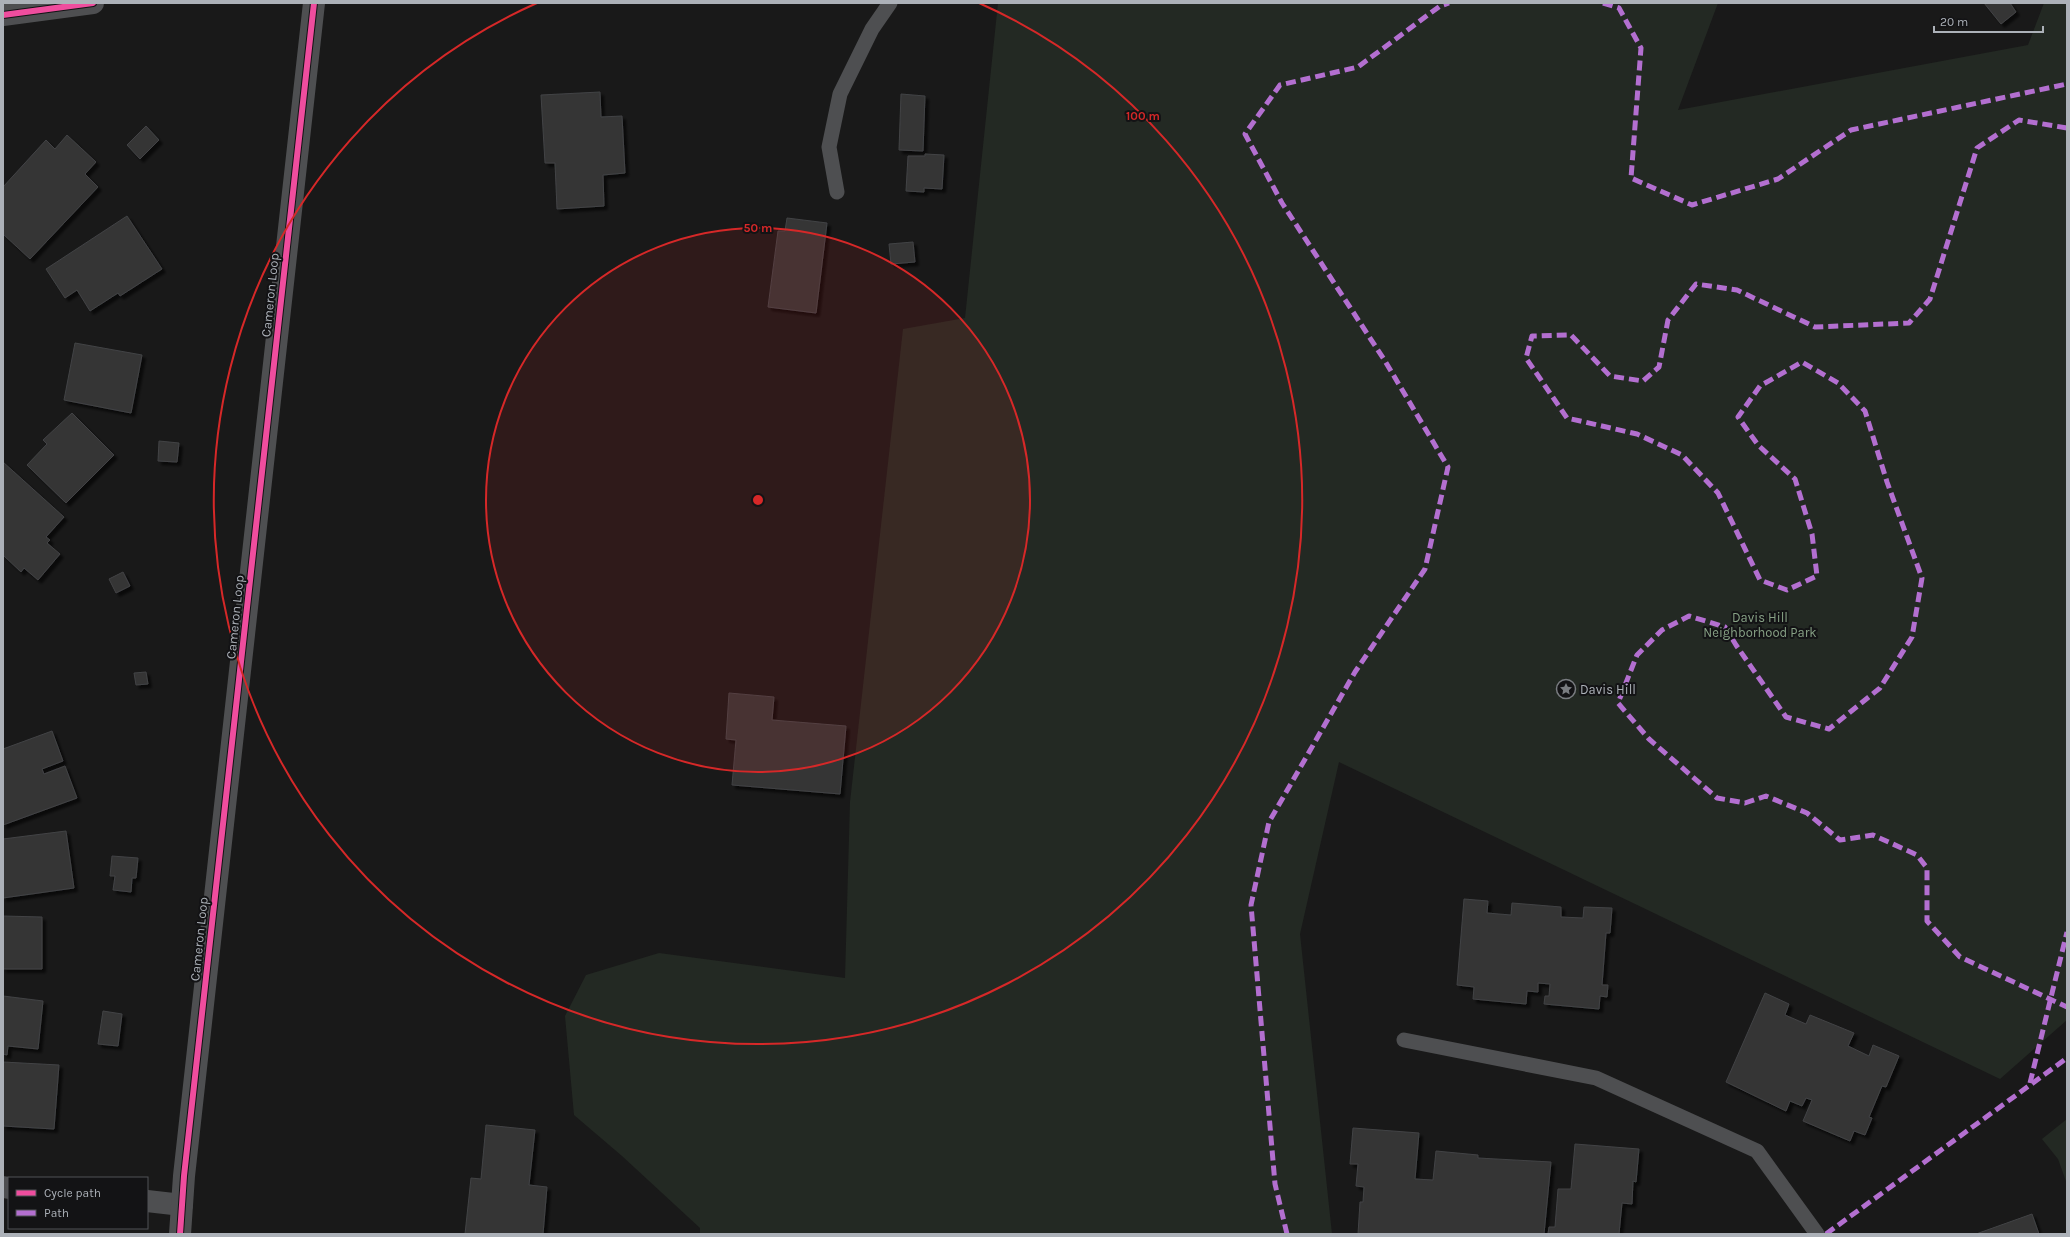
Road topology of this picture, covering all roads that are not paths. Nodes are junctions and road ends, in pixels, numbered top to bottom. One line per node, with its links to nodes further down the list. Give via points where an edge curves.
1 (93, 3): 4 (street)
2 (314, 3): 8 (street, Cameron Loop)
3 (890, 3): 5 (lane, via 872,29 840,94 829,147)
4 (3, 14)
5 (837, 192)
6 (1404, 1040): 10 (lane, via 1596,1078 1757,1151)
7 (148, 1201): 8 (street)
8 (182, 1205): 9 (street, Cameron Loop)
9 (180, 1234)
10 (1817, 1234)

